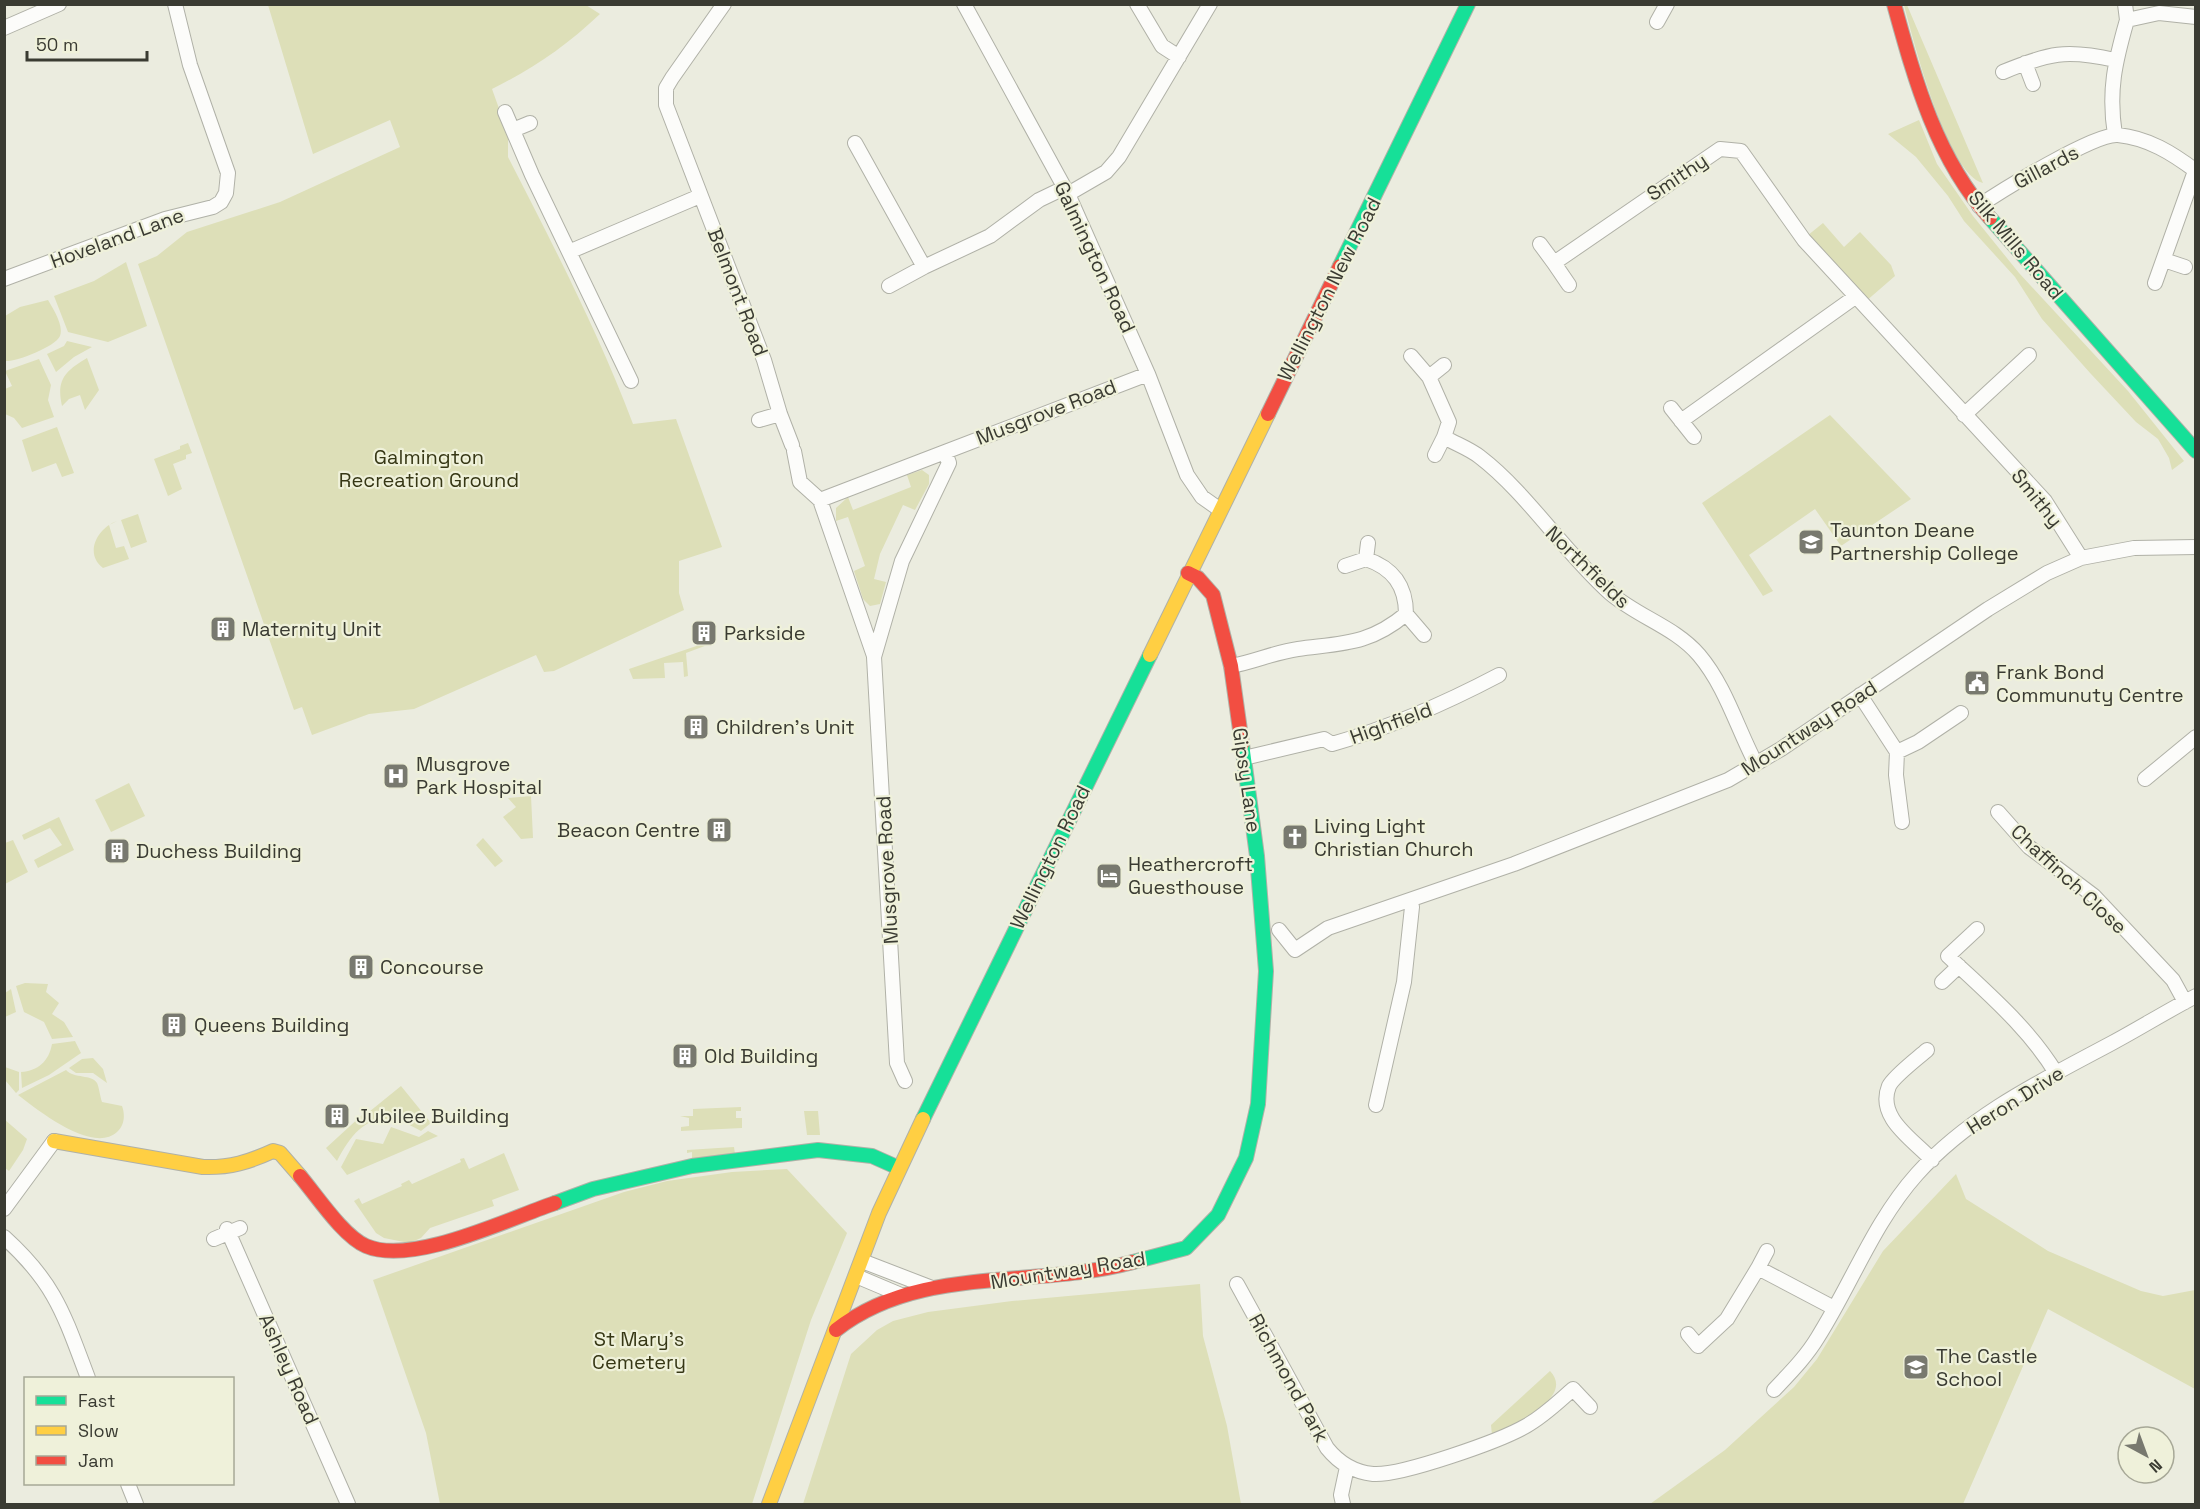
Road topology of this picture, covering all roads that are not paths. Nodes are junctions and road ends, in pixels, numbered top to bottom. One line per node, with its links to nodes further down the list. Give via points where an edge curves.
1 (59, 4): 15 (street)
2 (175, 4): 36 (street, Hoveland Lane, via 190,65 228,173 221,202)
3 (724, 4): 28 (street, Belmont Road, via 666,88 666,105)
4 (964, 4): 27 (street, Galmington Road)
5 (1137, 4): 16 (street, via 1162,46)
6 (1210, 4): 16 (street)
7 (1468, 4): 59 (main road, Wellington New Road)
8 (1894, 4): 29 (main road, Silk Mills Road, via 1929,120)
9 (2125, 4): 13 (street)
10 (1666, 5): 11 (street); 14 (street)
11 (1680, 13)
12 (2196, 17): 13 (street, via 2159,14)
13 (2127, 20): 17 (street)
14 (1657, 22)
15 (4, 28)
16 (1179, 57): 27 (street, via 1119,157 1106,172)
17 (2115, 60): 18 (street, via 2081,52 2050,55); 24 (street, via 2110,104)
18 (2025, 63): 19 (street); 20 (street)
19 (2003, 72)
20 (2033, 84)
21 (506, 112): 23 (street)
22 (530, 123): 23 (street)
23 (513, 130): 31 (street)
24 (2115, 135): 26 (street, via 2169,151); 29 (street, Gillards, via 2039,170)
25 (855, 143): 34 (street)
26 (2195, 171): 32 (street)
27 (1066, 191): 34 (street, via 1039,200 990,236); 44 (street, Galmington Road)
28 (700, 196): 31 (street); 47 (street, Belmont Road)
29 (1979, 206): 55 (main road, Silk Mills Road)
30 (1540, 244): 33 (street)
31 (571, 251): 46 (street)
32 (2164, 260): 35 (street); 37 (street)
33 (1554, 263): 38 (street); 40 (street, Smithy, via 1720,149 1732,148 1741,151 1790,222)
34 (924, 267): 39 (street)
35 (2185, 267)
36 (4, 279)
37 (2156, 284)
38 (1569, 285)
39 (889, 286)
40 (1855, 297): 50 (street, Smithy); 52 (street)
41 (2029, 355): 50 (street)
42 (1411, 356): 45 (street)
43 (1444, 365): 45 (street)
44 (1148, 374): 56 (street, Musgrove Road); 59 (street, Galmington Road, via 1187,475 1202,497)
45 (1429, 377): 53 (street, via 1449,422)
46 (631, 381)
47 (774, 389): 49 (street, Musgrove Road)
48 (1671, 408): 52 (street)
49 (780, 414): 51 (street); 58 (street, Musgrove Road, via 800,482)
50 (1964, 415): 62 (street, Smithy, via 2045,501)
51 (759, 420)
52 (1681, 421): 54 (street)
53 (1444, 437): 57 (street); 76 (street, Northfields, via 1479,456 1501,475 1581,566 1617,599 1683,639 1699,656 1730,704)
54 (1694, 437)
55 (2196, 451)
56 (945, 452): 58 (street, Musgrove Road); 68 (street, Musgrove Road, via 949,463 902,561)
57 (1435, 455)
58 (820, 500): 68 (street, Musgrove Road)
59 (1219, 509): 65 (main road, Wellington New Road)
60 (1368, 543): 63 (street)
61 (2196, 547): 62 (street, Mountway Road, via 2134,548)
62 (2081, 558): 71 (street, Mountway Road, via 2047,573 1988,609)
63 (1366, 559): 64 (street); 66 (street, via 1393,573 1402,587)
64 (1345, 566)
65 (1188, 573): 69 (main road, Gipsy Lane, via 1213,595); 93 (main road, Wellington Road)
66 (1406, 614): 67 (street); 69 (street, via 1382,632 1345,645 1299,649)
67 (1424, 635)
68 (874, 657): 89 (street, Musgrove Road, via 897,1063)
69 (1231, 666): 75 (main road, Gipsy Lane)
70 (1499, 675): 75 (street, Highfield, via 1374,733 1332,744 1324,739)
71 (1860, 695): 74 (street); 76 (street, Mountway Road)
72 (1961, 713): 74 (street)
73 (2196, 737): 77 (street)
74 (1897, 752): 79 (street)
75 (1244, 758): 86 (main road, Gipsy Lane, via 1257,856)
76 (1756, 764): 80 (street, Mountway Road, via 1685,798)
77 (2145, 779)
78 (1998, 812): 85 (street, Chaffinch Close, via 2029,846 2094,896)
79 (1902, 822)
80 (1409, 901): 82 (street, Mountway Road, via 1328,928 1295,950); 90 (street, via 1412,907 1404,982)
81 (1977, 929): 83 (street, via 1948,956)
82 (1279, 930)
83 (1959, 966): 84 (street); 88 (street, via 2027,1033)
84 (1942, 982)
85 (2191, 999): 88 (street, Heron Drive)
86 (1265, 1002): 102 (main road, Mountway Road, via 1258,1104 1246,1158 1218,1215 1186,1248 1120,1266)
87 (1927, 1050): 92 (street, via 1889,1085 1887,1109)
88 (2056, 1073): 92 (street, Heron Drive, via 1998,1106)
89 (905, 1081)
90 (1376, 1105)
91 (54, 1141): 93 (main road, via 226,1168 273,1150 280,1153 348,1233 365,1246 391,1253 448,1241 593,1189 692,1166 818,1150 872,1156); 94 (street)
92 (1932, 1160): 104 (street, Heron Drive, via 1916,1175 1877,1229)
93 (899, 1168): 98 (main road, Wellington Road)
94 (4, 1209)
95 (4, 1237): 107 (street, via 27,1257 50,1287)
96 (214, 1239): 115 (street, Ashley Road, via 232,1230)
97 (1767, 1251): 99 (street)
98 (862, 1261): 100 (main road, Wellington Road); 102 (street, Mountway Road)
99 (1758, 1268): 104 (street); 106 (street, via 1702,1352)
100 (856, 1276): 103 (street); 105 (main road, Wellington Road)
101 (1237, 1284): 112 (street, Richmond Park, via 1327,1448)
102 (932, 1288): 103 (main road, Mountway Road)
103 (901, 1294): 105 (main road, Mountway Road, via 859,1312)
104 (1834, 1308): 110 (street, Heron Drive, via 1801,1361)
105 (836, 1330): 116 (main road, Wellington Road)
106 (1688, 1334)
107 (88, 1377)
108 (1562, 1378): 109 (street)
109 (1573, 1389): 111 (street); 112 (street, via 1527,1426 1488,1443 1407,1469 1374,1474)
110 (1774, 1390)
111 (1590, 1407)
112 (1347, 1467): 117 (street)
113 (128, 1485): 114 (street)
114 (136, 1504)
115 (348, 1504)
116 (769, 1504)
117 (1343, 1504)

